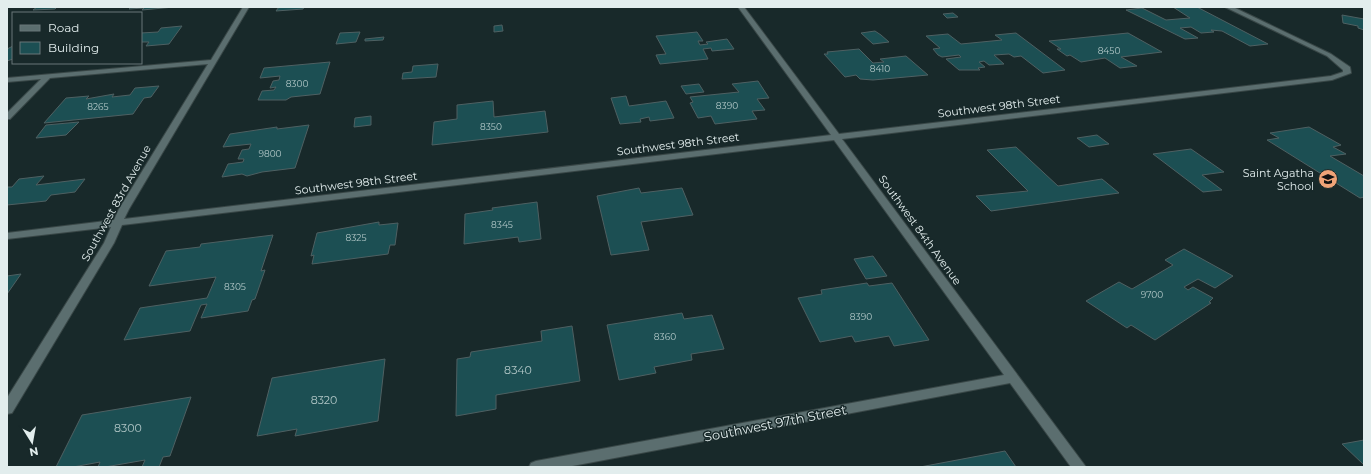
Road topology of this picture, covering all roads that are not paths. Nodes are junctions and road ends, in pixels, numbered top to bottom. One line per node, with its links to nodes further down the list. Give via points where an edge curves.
1 (246, 7): 4 (street, Southwest 83rd Avenue)
2 (741, 7): 8 (street, Southwest 84th Avenue)
3 (1228, 7): 8 (street, Southwest 98th Street, via 1328,54 1347,69 1347,73 1332,78)
4 (211, 62): 5 (street); 9 (street, Southwest 83rd Avenue)
5 (48, 76): 6 (street); 7 (street)
6 (7, 80)
7 (7, 117)
8 (836, 136): 9 (street, Southwest 98th Street); 11 (street, Southwest 84th Avenue)
9 (118, 223): 10 (street, Southwest 98th Street); 12 (street, Southwest 83rd Avenue, via 109,243)
10 (7, 236)
11 (1014, 378): 13 (street, Southwest 97th Street); 14 (street, Southwest 84th Avenue)
12 (7, 409)
13 (536, 467)
14 (1079, 467)

